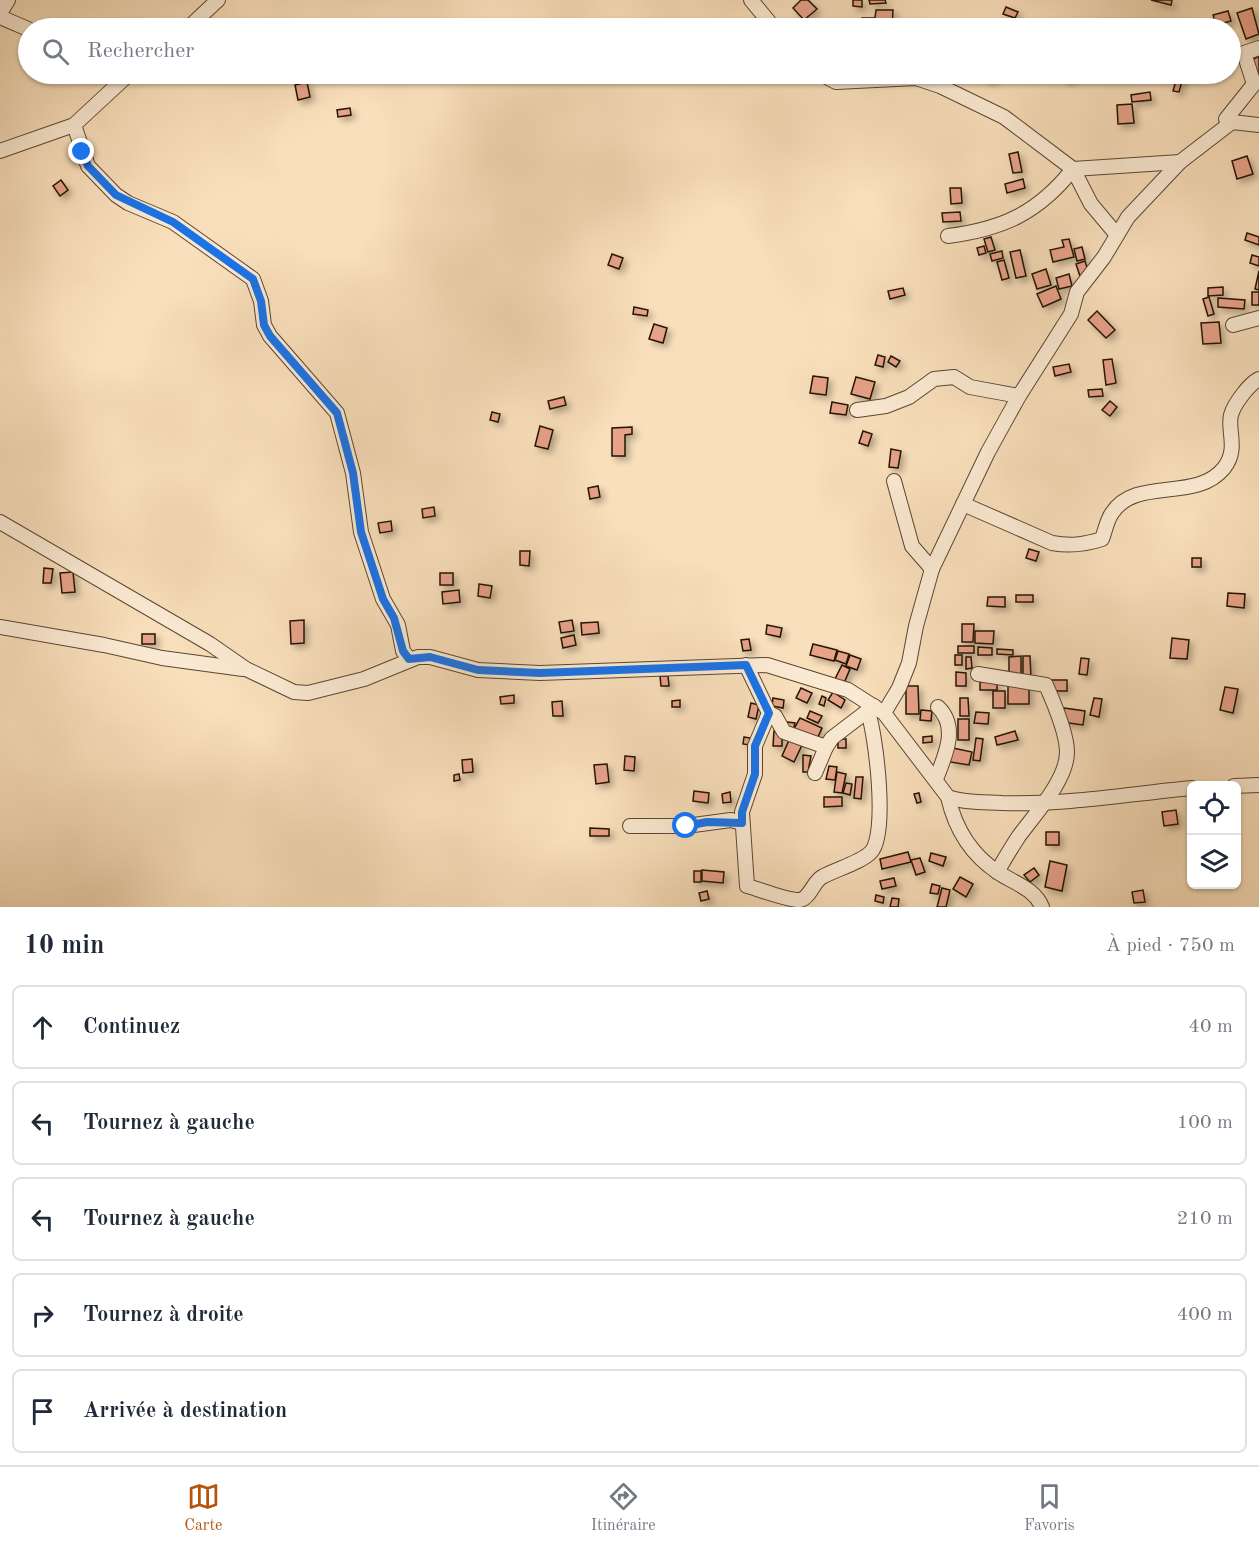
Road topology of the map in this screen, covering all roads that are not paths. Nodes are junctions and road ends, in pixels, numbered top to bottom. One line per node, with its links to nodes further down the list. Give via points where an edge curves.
1 (8, 0): 4 (street)
2 (218, 0): 5 (street)
3 (752, 0): 6 (street)
4 (0, 15): 7 (street)
5 (199, 18)
6 (766, 18)
7 (18, 24)
8 (1259, 48): 11 (street, via 1244,53 1254,84)
9 (118, 84): 12 (street)
10 (934, 84): 16 (street, via 1004,117)
11 (1226, 119)
12 (74, 125): 14 (street); 29 (street, via 88,166 116,195 173,222 253,279 270,336 337,413 353,473 361,532 383,599)
13 (1259, 125): 15 (street, via 1232,122)
14 (0, 152)
15 (1180, 162): 16 (street); 18 (street, via 1128,217)
16 (1073, 169): 17 (street, via 1054,192 1016,218 992,229); 18 (street, via 1091,204)
17 (948, 236)
18 (1117, 236): 22 (street, via 1077,292 1071,314)
19 (1259, 318): 20 (street)
20 (1233, 325)
21 (1259, 379): 25 (street, via 1231,415 1234,441 1224,468 1204,483 1130,496 1112,513 1102,539 1077,545 1052,543)
22 (1019, 396): 23 (street, via 969,387 954,377 934,379 909,397 886,405); 25 (street)
23 (857, 410)
24 (894, 481): 27 (street, via 912,546)
25 (963, 504): 27 (street)
26 (0, 522): 31 (street)
27 (932, 569): 34 (street, via 909,663 899,688)
28 (0, 627): 31 (street, via 162,658)
29 (409, 659): 30 (street, via 430,657 478,670 540,673); 31 (street, via 364,679 308,693 287,689)
30 (746, 665): 34 (street, via 767,665 810,676 848,690); 35 (street)
31 (246, 669)
32 (978, 674): 43 (street, via 1046,685 1066,736 1067,754 1063,770)
33 (938, 707): 38 (street, via 947,719 949,739)
34 (876, 710): 36 (street, via 832,738); 38 (street); 44 (street, via 878,840 867,856 817,880 807,896 798,900 747,886)
35 (769, 713): 36 (street, via 784,732); 44 (street, via 755,746 755,774)
36 (826, 747): 37 (street)
37 (815, 773)
38 (936, 779): 42 (street)
39 (1259, 785): 40 (street)
40 (1241, 786)
41 (1187, 789): 43 (street)
42 (948, 797): 43 (street, via 961,801); 46 (street, via 963,837)
43 (1044, 804): 46 (street)
44 (742, 823): 45 (street, via 731,820 686,826)
45 (630, 826)
46 (997, 872): 47 (street, via 1039,898)
47 (1042, 907)

